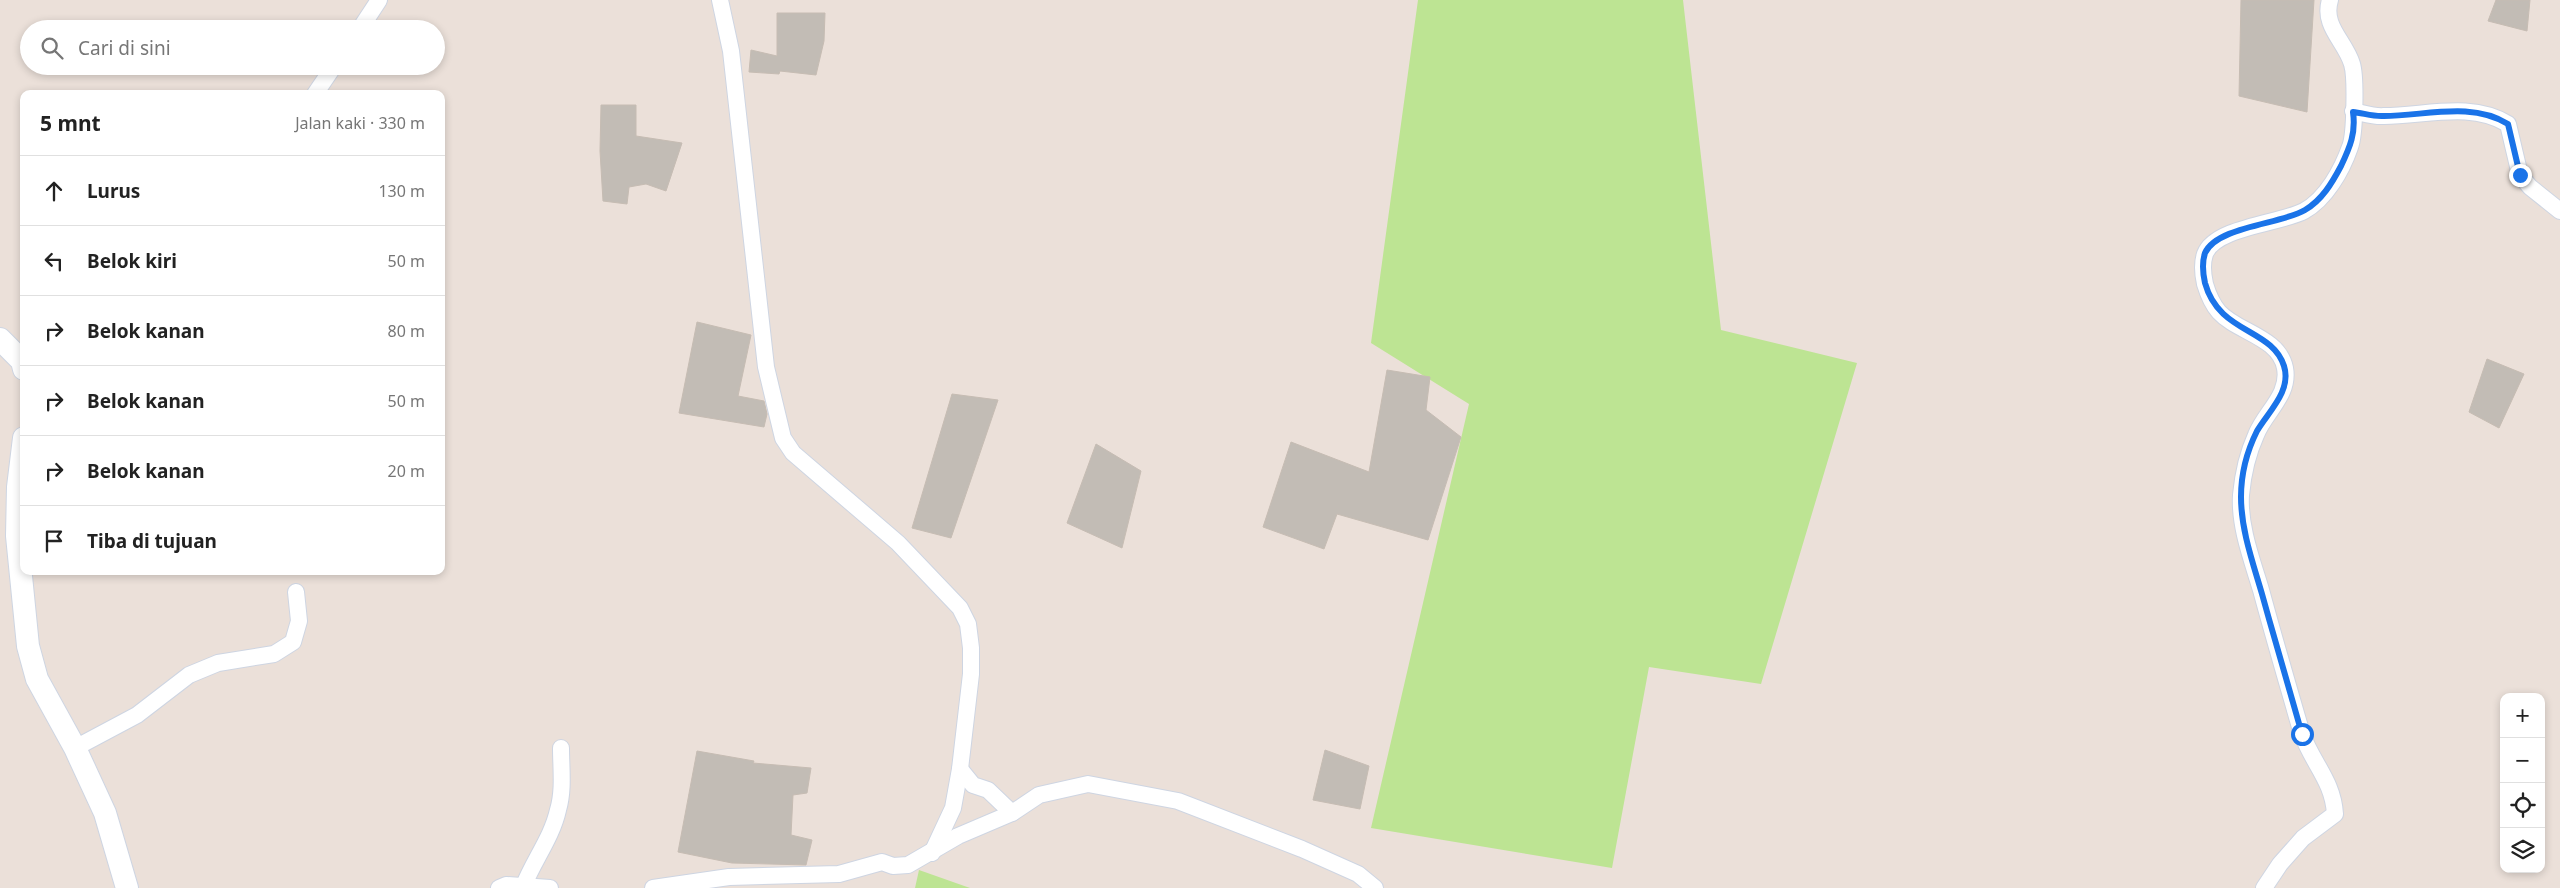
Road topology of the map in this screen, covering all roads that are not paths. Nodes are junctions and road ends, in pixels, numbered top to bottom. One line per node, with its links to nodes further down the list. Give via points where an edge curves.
1 (379, 0): 4 (street)
2 (720, 0): 17 (street, via 731,51 766,367 783,438 793,453 898,543 960,608 968,624 972,648)
3 (2330, 0): 7 (street, via 2327,9 2330,22 2353,66)
4 (366, 20)
5 (328, 75): 6 (street)
6 (318, 90)
7 (2353, 112): 8 (street, via 2382,117 2466,111 2500,119 2508,124 2520,175); 26 (street, via 2355,127 2350,147 2319,200 2303,211 2261,223 2215,242 2206,252 2204,262 2208,294 2219,312 2258,336 2285,367 2280,399 2257,432 2245,461 2241,498 2248,544 2302,734 2314,761 2328,780 2334,798 2335,814 2303,838)
8 (2560, 211)
9 (0, 339): 10 (street)
10 (20, 359)
11 (20, 471): 12 (street, via 17,536)
12 (20, 566)
13 (21, 575): 15 (street, via 28,646 38,679)
14 (296, 592): 15 (street, via 299,620 293,642 274,654 218,663 189,675 137,715)
15 (74, 748): 21 (street, via 105,814)
16 (561, 748): 20 (street, via 562,786 558,811 538,861)
17 (960, 769): 18 (street, via 973,785 988,790); 19 (street, via 953,808)
18 (1012, 813): 19 (street, via 958,836); 25 (street, via 1039,794 1069,787 1088,784 1121,789 1178,801 1240,824 1358,874)
19 (932, 853): 24 (street, via 908,865 893,866 882,862 839,874 729,877)
20 (524, 885): 22 (street); 23 (street)
21 (127, 888)
22 (499, 888)
23 (550, 888)
24 (654, 888)
25 (1375, 888)
26 (2264, 888)

